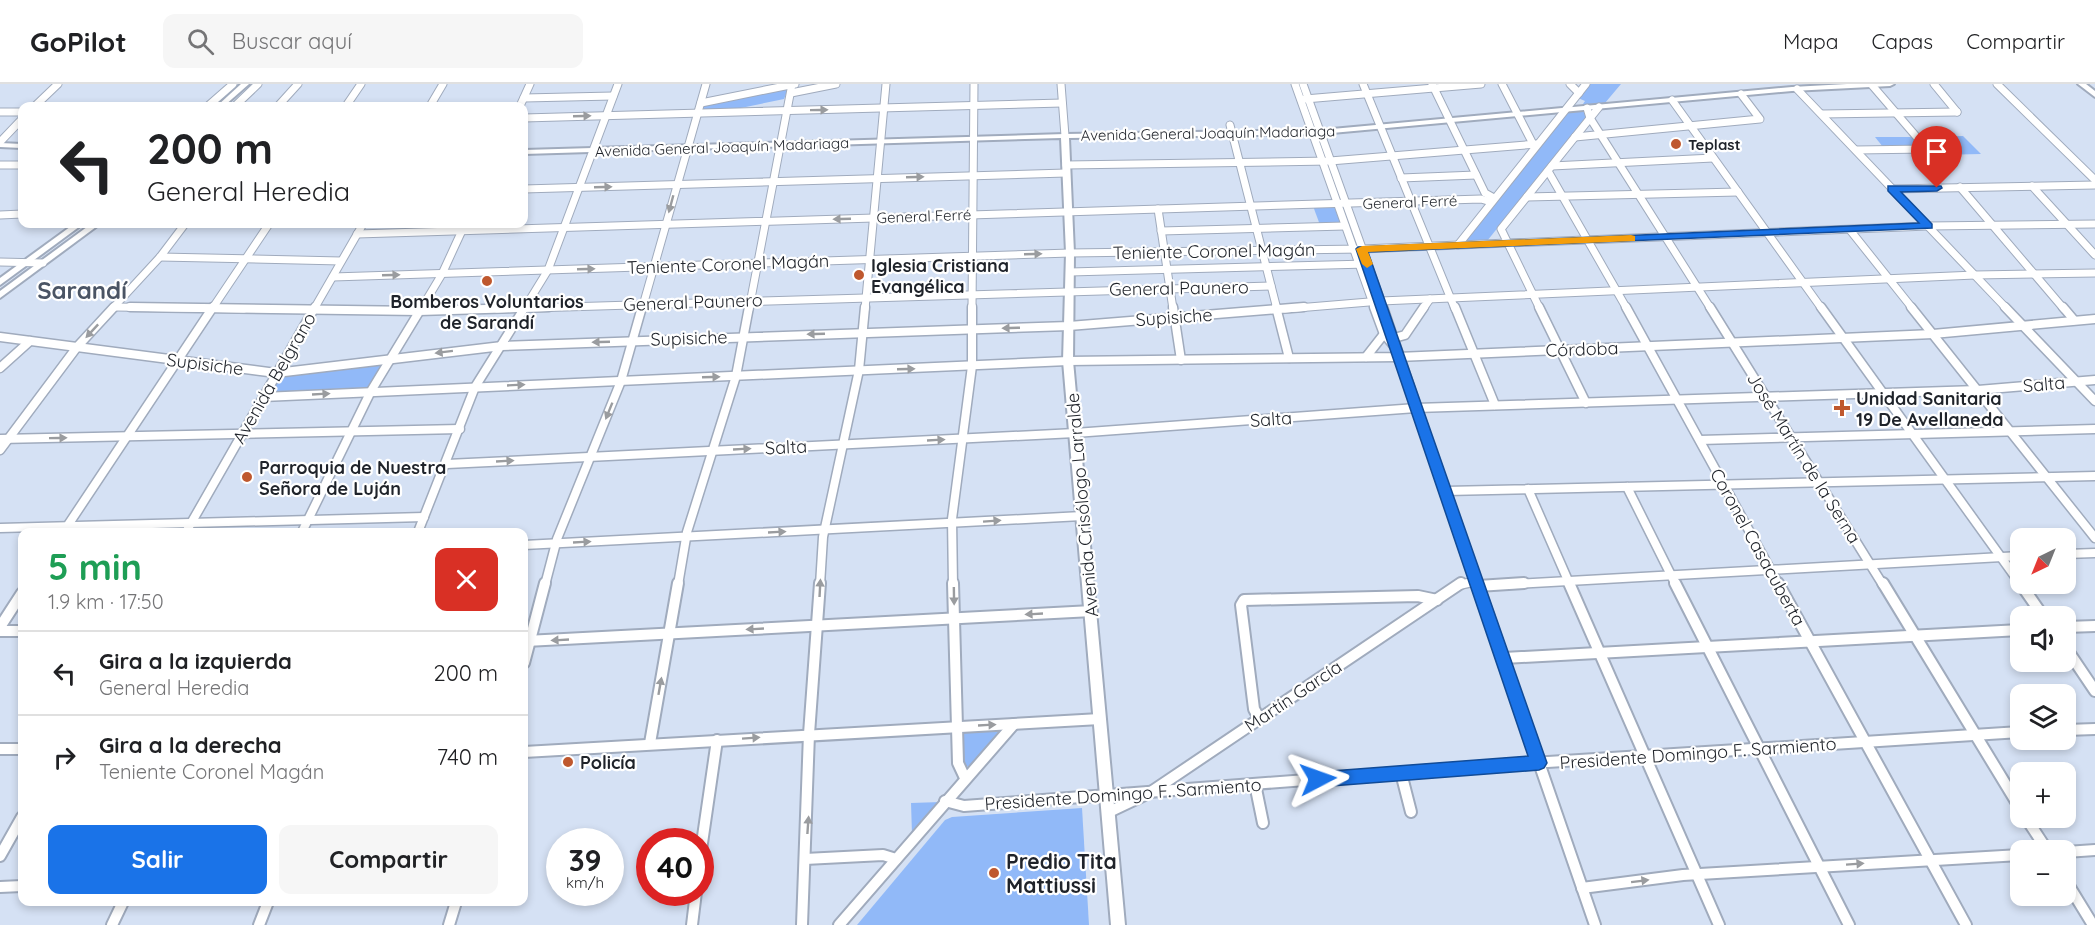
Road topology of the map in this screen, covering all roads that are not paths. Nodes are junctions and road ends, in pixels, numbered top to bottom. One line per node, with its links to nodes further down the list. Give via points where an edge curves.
1 (58, 84): 39 (street)
2 (233, 84): 40 (street)
3 (245, 84): 41 (main road)
4 (258, 84): 42 (street)
5 (298, 84): 43 (street)
6 (361, 84): 44 (street)
7 (443, 84): 45 (street)
8 (530, 84): 36 (street)
9 (618, 84): 35 (street)
10 (706, 84): 47 (street)
11 (793, 84): 30 (street); 47 (street)
12 (836, 84): 30 (street)
13 (886, 84): 51 (street)
14 (974, 84): 49 (street)
15 (1061, 84): 48 (street, Avenida Crisólogo Larralde)
16 (1295, 84): 37 (street)
17 (1303, 84): 37 (street)
18 (1363, 84): 32 (street)
19 (1482, 84): 28 (street)
20 (1502, 84): 59 (street)
21 (1570, 84): 31 (street)
22 (1586, 84): 31 (street)
23 (1871, 84): 24 (main road, Avenida General Joaquín Madariaga); 29 (main road, Avenida General Joaquín Madariaga); 58 (street)
24 (1890, 84)
25 (1934, 84): 58 (street, via 1957,112)
26 (1997, 84): 102 (street)
27 (2082, 84): 34 (main road)
28 (1433, 86): 32 (street); 64 (street)
29 (1797, 88): 33 (main road, Avenida General Joaquín Madariaga); 60 (street)
30 (791, 93): 54 (street)
31 (1579, 93): 53 (street)
32 (1367, 94): 37 (street); 67 (street)
33 (1741, 94): 38 (main road, Avenida General Joaquín Madariaga); 68 (street, via 1761,118)
34 (2095, 95)
35 (614, 96): 36 (street); 61 (street)
36 (524, 98): 46 (street)
37 (1304, 99): 71 (street); 72 (street)
38 (1672, 100): 50 (main road, Avenida General Joaquín Madariaga); 68 (street)
39 (39, 102)
40 (213, 102)
41 (225, 102)
42 (239, 102)
43 (282, 102)
44 (349, 102)
45 (432, 102)
46 (522, 102)
47 (701, 103): 57 (street)
48 (1062, 103): 49 (street); 75 (street, Avenida Crisólogo Larralde)
49 (974, 105): 51 (street); 77 (street)
50 (1599, 107): 52 (main road, Avenida General Joaquín Madariaga); 63 (street)
51 (884, 108): 54 (street, one-way to 51); 78 (street)
52 (1587, 108): 53 (main road, Avenida General Joaquín Madariaga); 63 (street, José Martín de la Serna)
53 (1564, 110): 59 (main road, Avenida General Joaquín Madariaga); 80 (street)
54 (787, 111): 57 (street); 81 (street)
55 (0, 112): 56 (street)
56 (18, 112)
57 (697, 113): 61 (street); 83 (street)
58 (1896, 113): 60 (street); 85 (street, via 1927,149)
59 (1518, 114): 64 (main road, Avenida General Joaquín Madariaga); 80 (street)
60 (1822, 114): 85 (street)
61 (606, 116): 62 (street, one-way to 61); 86 (street)
62 (528, 118)
63 (1590, 118): 74 (street, José Martín de la Serna); 76 (street)
64 (1449, 121): 67 (main road, Avenida General Joaquín Madariaga); 84 (street)
65 (18, 123): 69 (street)
66 (1230, 125): 73 (street)
67 (1380, 127): 72 (main road, Avenida General Joaquín Madariaga); 88 (street)
68 (1691, 127): 74 (street); 89 (street)
69 (12, 130): 70 (street); 79 (street)
70 (18, 130)
71 (1311, 132): 72 (main road, Avenida General Joaquín Madariaga); 73 (main road, Avenida General Joaquín Madariaga); 91 (street)
72 (1321, 132): 90 (street)
73 (1233, 134): 75 (main road, Avenida General Joaquín Madariaga); 92 (street)
74 (1602, 135): 76 (street); 93 (street, José Martín de la Serna)
75 (1065, 136): 77 (main road, Avenida General Joaquín Madariaga); 97 (main road, Avenida Crisólogo Larralde)
76 (1575, 137): 96 (street)
77 (973, 140): 78 (main road, Avenida General Joaquín Madariaga); 99 (street)
78 (880, 142): 81 (main road, Avenida General Joaquín Madariaga); 101 (street)
79 (0, 143): 82 (main road)
80 (1534, 143): 84 (street); 115 (street)
81 (780, 145): 83 (main road, Avenida General Joaquín Madariaga); 103 (street)
82 (18, 146)
83 (687, 148): 86 (main road, Avenida General Joaquín Madariaga); 104 (street)
84 (1463, 149): 88 (street); 98 (street)
85 (1856, 150): 110 (street)
86 (592, 151): 87 (main road, Avenida General Joaquín Madariaga); 107 (street)
87 (528, 152)
88 (1390, 156): 90 (street); 100 (street)
89 (1713, 158): 93 (street); 111 (street)
90 (1330, 160): 91 (street); 117 (street)
91 (1321, 161): 92 (street); 117 (street)
92 (1240, 162): 97 (street); 118 (street)
93 (1619, 162): 96 (street); 112 (street, José Martín de la Serna)
94 (0, 165): 95 (street)
95 (18, 165)
96 (1550, 168): 113 (street); 114 (street, Coronel Casacuberta)
97 (1066, 169): 99 (street); 120 (main road, Avenida Crisólogo Larralde)
98 (1476, 175): 100 (street); 115 (street)
99 (972, 176): 101 (street, one-way to 99); 123 (street)
100 (1401, 178): 116 (street)
101 (877, 179): 103 (street); 124 (street)
102 (2095, 180)
103 (773, 182): 104 (street); 125 (street)
104 (676, 185): 107 (street, one-way to 104); 128 (street, one-way to 128)
105 (2095, 185): 106 (street)
106 (2032, 186): 108 (street); 126 (street)
107 (578, 187): 109 (street); 133 (street)
108 (1960, 187): 110 (street); 129 (street)
109 (528, 189)
110 (1892, 189): 131 (street)
111 (1738, 192): 112 (street); 144 (street)
112 (1640, 195): 114 (street); 146 (street, José Martín de la Serna)
113 (1527, 197): 114 (street); 148 (street, via 1501,229)
114 (1565, 197): 147 (street, Coronel Casacuberta)
115 (1492, 200): 116 (street, General Ferré); 149 (street)
116 (1411, 202): 117 (street, General Ferré); 150 (street)
117 (1341, 203): 118 (street, General Ferré); 130 (street); 151 (street)
118 (1251, 206): 119 (street, General Ferré); 141 (street)
119 (1158, 209): 120 (street, General Ferré); 143 (street)
120 (1068, 212): 123 (street, General Ferré); 154 (main road, Avenida Crisólogo Larralde)
121 (18, 214): 122 (street)
122 (0, 215)
123 (973, 215): 124 (street, General Ferré); 156 (street)
124 (873, 218): 125 (street, General Ferré, one-way to 125); 159 (street)
125 (765, 221): 128 (street, General Ferré); 164 (street)
126 (2066, 224): 127 (street, Teniente Coronel Magán); 129 (street, Teniente Coronel Magán); 155 (street)
127 (2095, 224)
128 (665, 225): 133 (street, General Ferré); 166 (street)
129 (1993, 225): 131 (street, Teniente Coronel Magán); 173 (street)
130 (1345, 226): 141 (street); 151 (street)
131 (1928, 226): 142 (street, Teniente Coronel Magán); 174 (street)
132 (528, 227): 133 (street, General Ferré)
133 (563, 227): 168 (street)
134 (73, 228): 160 (main road)
135 (91, 228): 163 (main road)
136 (182, 228): 157 (street)
137 (266, 228): 158 (street)
138 (361, 228): 145 (street, Avenida Belgrano)
139 (448, 228): 145 (street, General Ferré)
140 (463, 228): 172 (street)
141 (1257, 228): 143 (street); 152 (street)
142 (1850, 230): 144 (street, Teniente Coronel Magán); 176 (street)
143 (1161, 231): 153 (street)
144 (1768, 233): 146 (street, Teniente Coronel Magán); 178 (street)
145 (357, 234): 161 (street, Avenida Belgrano)
146 (1666, 237): 147 (street, Teniente Coronel Magán); 181 (street, José Martín de la Serna)
147 (1587, 240): 148 (street, Teniente Coronel Magán); 183 (street, Coronel Casacuberta)
148 (1508, 243): 149 (street, Teniente Coronel Magán); 185 (street)
149 (1458, 245): 150 (street, Teniente Coronel Magán)
150 (1430, 246): 151 (street, Teniente Coronel Magán); 188 (street)
151 (1358, 249): 152 (street, Teniente Coronel Magán); 165 (street)
152 (1263, 250): 153 (street, Teniente Coronel Magán); 167 (street)
153 (1163, 252): 154 (street, Teniente Coronel Magán); 169 (street)
154 (1070, 253): 156 (street, Teniente Coronel Magán, one-way to 154); 170 (main road, Avenida Crisólogo Larralde)
155 (2095, 255)
156 (973, 256): 159 (street, Teniente Coronel Magán); 184 (street)
157 (160, 257): 158 (street); 193 (street)
158 (245, 259): 161 (street); 195 (street)
159 (870, 260): 164 (street, Teniente Coronel Magán); 187 (street)
160 (27, 261): 162 (street); 163 (street); 177 (main road)
161 (341, 261): 175 (street, Avenida Belgrano)
162 (0, 262)
163 (43, 263): 186 (main road)
164 (757, 263): 166 (street, Teniente Coronel Magán); 190 (street)
165 (1363, 264): 167 (street); 191 (street)
166 (653, 267): 168 (street, Teniente Coronel Magán, one-way to 166); 192 (street)
167 (1267, 267): 169 (street); 179 (street)
168 (548, 270): 172 (street, Teniente Coronel Magán); 194 (street)
169 (1166, 270): 170 (street); 180 (street)
170 (1070, 272): 182 (main road, Avenida Crisólogo Larralde)
171 (2095, 273): 173 (street)
172 (442, 274): 175 (street, Teniente Coronel Magán, one-way to 172); 198 (street)
173 (2035, 274): 174 (street); 201 (street)
174 (1975, 275): 176 (street); 202 (street)
175 (333, 277): 197 (street, Avenida Belgrano)
176 (1890, 279): 178 (street); 207 (street)
177 (0, 282)
178 (1804, 283): 181 (street); 210 (street)
179 (1271, 286): 180 (street, General Paunero); 196 (street)
180 (1169, 287): 182 (street, General Paunero); 199 (street)
181 (1697, 288): 183 (street); 214 (street, José Martín de la Serna)
182 (1070, 290): 184 (street, General Paunero); 203 (main road, Avenida Crisólogo Larralde)
183 (1616, 291): 185 (street); 216 (street, Coronel Casacuberta)
184 (972, 293): 187 (street, General Paunero); 204 (street)
185 (1535, 294): 188 (street); 218 (street)
186 (0, 295)
187 (866, 296): 190 (street, General Paunero); 205 (street)
188 (1451, 298): 189 (street); 219 (street)
189 (1430, 299): 191 (street); 213 (street, via 1405,335)
190 (749, 301): 192 (street, General Paunero); 209 (street)
191 (1377, 301): 196 (street, Supisiche); 206 (street); 213 (street)
192 (643, 304): 194 (street, General Paunero); 211 (street)
193 (115, 307): 195 (street, General Paunero); 217 (street, one-way to 217)
194 (526, 308): 198 (street, General Paunero); 215 (street)
195 (211, 309): 197 (street, General Paunero); 224 (street)
196 (1277, 309): 199 (street, Supisiche); 222 (street)
197 (312, 310): 198 (street, General Paunero); 230 (street, Avenida Belgrano)
198 (419, 311): 223 (street)
199 (1173, 317): 203 (street, Supisiche); 225 (street)
200 (2095, 319): 201 (street, Córdoba)
201 (2074, 320): 202 (street, Córdoba)
202 (2021, 324): 207 (street, Córdoba); 234 (street)
203 (1069, 326): 204 (street, Supisiche, one-way to 204); 226 (main road, Avenida Crisólogo Larralde)
204 (972, 329): 205 (street, Supisiche); 227 (street)
205 (862, 333): 209 (street, Supisiche, one-way to 209); 229 (street)
206 (1384, 333): 213 (street); 220 (street)
207 (1933, 334): 210 (street, Córdoba); 236 (street)
208 (0, 337): 212 (street, Supisiche)
209 (743, 337): 211 (street, Supisiche); 231 (street)
210 (1844, 338): 214 (street, Córdoba); 238 (street)
211 (632, 340): 215 (street, Supisiche, one-way to 215); 233 (street)
212 (30, 341): 217 (street, Supisiche); 228 (street)
213 (1394, 342): 221 (street)
214 (1732, 343): 216 (street, Córdoba); 240 (street, José Martín de la Serna)
215 (502, 346): 223 (street, Supisiche, one-way to 223); 235 (street)
216 (1647, 346): 218 (street, Córdoba); 241 (street, Coronel Casacuberta)
217 (77, 347): 224 (street, Supisiche); 255 (street)
218 (1560, 350): 219 (street, Córdoba); 243 (street)
219 (1473, 354): 221 (street, Córdoba); 244 (street)
220 (1366, 357): 221 (street, Córdoba); 222 (street, Córdoba)
221 (1398, 357): 245 (street)
222 (1289, 358): 225 (street, Córdoba)
223 (389, 359): 230 (street, Supisiche); 237 (street)
224 (177, 360): 230 (street, Supisiche); 253 (street)
225 (1181, 360): 226 (street, Córdoba)
226 (1068, 361): 227 (street, Córdoba); 250 (main road, Avenida Crisólogo Larralde)
227 (972, 366): 229 (street, Córdoba, one-way to 227); 256 (street)
228 (0, 368)
229 (859, 370): 231 (street, Córdoba); 258 (street)
230 (276, 373): 239 (street, Avenida Belgrano)
231 (736, 376): 233 (street, Córdoba, one-way to 231); 260 (street)
232 (2095, 380): 234 (street, Salta)
233 (621, 381): 235 (street, Córdoba, one-way to 233); 261 (street, one-way to 261)
234 (2077, 382): 236 (street, Salta); 242 (street)
235 (475, 387): 237 (street, Córdoba); 246 (street)
236 (1978, 390): 238 (street, Salta); 249 (street)
237 (371, 391): 239 (street, Córdoba, one-way to 237); 248 (street)
238 (1884, 393): 240 (street, Salta); 252 (street)
239 (263, 397): 251 (street, Avenida Belgrano)
240 (1766, 397): 241 (street, Salta); 254 (street, José Martín de la Serna)
241 (1676, 399): 243 (street, Salta); 257 (street, Coronel Casacuberta)
242 (2095, 401)
243 (1586, 403): 244 (street, Salta)
244 (1495, 405): 245 (street, Salta)
245 (1416, 408): 250 (street, Salta); 270 (street)
246 (460, 429): 248 (street); 262 (street)
247 (2095, 429): 249 (street)
248 (354, 431): 251 (street); 273 (street)
249 (2011, 431): 252 (street); 264 (street)
250 (1075, 433): 256 (street, Salta); 271 (main road, Avenida Crisólogo Larralde)
251 (242, 434): 253 (street); 274 (street, Avenida Belgrano)
252 (1912, 434): 254 (street); 265 (street)
253 (125, 436): 255 (street, one-way to 253); 278 (street)
254 (1791, 438): 257 (street); 266 (street, José Martín de la Serna)
255 (4, 439): 259 (street)
256 (963, 439): 258 (street, Salta, one-way to 256); 275 (street)
257 (1700, 440): 267 (street, Coronel Casacuberta)
258 (842, 445): 260 (street, Salta, one-way to 258); 283 (street)
259 (0, 450)
260 (713, 450): 261 (street, Salta); 284 (street)
261 (591, 456): 262 (street, Salta, one-way to 261); 286 (street)
262 (447, 464): 272 (street)
263 (2095, 476): 264 (street)
264 (2048, 478): 265 (street); 285 (street)
265 (1945, 480): 266 (street); 290 (street)
266 (1821, 483): 267 (street); 292 (street, José Martín de la Serna)
267 (1724, 485): 268 (street); 293 (street, Coronel Casacuberta)
268 (1627, 487): 269 (street); 294 (street)
269 (1528, 489): 270 (street); 295 (street)
270 (1446, 491): 296 (street)
271 (1082, 516): 275 (street, one-way to 271); 300 (main road, Avenida Crisólogo Larralde)
272 (424, 517): 273 (street); 282 (street)
273 (309, 520): 274 (street); 281 (street)
274 (191, 523): 279 (street); 280 (street, Avenida Belgrano)
275 (953, 524): 283 (street); 301 (street, one-way to 301)
276 (0, 528): 277 (street)
277 (18, 528)
278 (66, 528)
279 (86, 528)
280 (188, 528)
281 (304, 528)
282 (420, 528)
283 (824, 529): 284 (street, one-way to 283); 302 (street, one-way to 283)
284 (687, 537): 286 (street, one-way to 284); 309 (street)
285 (2095, 538)
286 (556, 543): 287 (street); 308 (street)
287 (528, 545)
288 (2095, 553): 289 (street)
289 (2076, 554)
290 (2001, 557): 291 (street, Martín García); 292 (street, Martín García); 299 (street)
291 (2010, 557)
292 (1870, 564): 293 (street, Martín García); 310 (street, José Martín de la Serna)
293 (1770, 569): 294 (street, Martín García); 312 (street, Coronel Casacuberta)
294 (1669, 574): 295 (street, Martín García); 313 (street)
295 (1567, 581): 296 (street, Martín García); 314 (street)
296 (1478, 584): 298 (street, Martín García, via 1463,582); 315 (street)
297 (18, 600): 305 (street)
298 (1437, 600): 318 (street, Martín García); 318 (street, via 1418,596 1244,600 1241,605 1254,709)
299 (2036, 606)
300 (1092, 611): 301 (street, one-way to 301); 319 (main road, Avenida Crisólogo Larralde)
301 (955, 618): 302 (street); 321 (street)
302 (818, 626): 309 (street, one-way to 309); 325 (street)
303 (2095, 626): 304 (street)
304 (2076, 627)
305 (0, 629): 307 (street)
306 (2010, 630): 310 (street)
307 (18, 631)
308 (528, 634)
309 (669, 634): 311 (street, one-way to 311); 329 (street, one-way to 309)
310 (1915, 634): 312 (street); 326 (street, José Martín de la Serna)
311 (528, 641)
312 (1810, 642): 313 (street); 328 (street, Coronel Casacuberta)
313 (1706, 647): 314 (street); 332 (street)
314 (1599, 654): 315 (street); 334 (street)
315 (1504, 658): 335 (street)
316 (2076, 663): 317 (street)
317 (2095, 691)
318 (1259, 718): 339 (street, Martín García)
319 (1100, 719): 320 (street); 341 (main road, Avenida Crisólogo Larralde)
320 (1014, 724): 321 (street, one-way to 320); 337 (street)
321 (956, 727): 325 (street); 337 (street, via 958,763)
322 (2095, 729): 323 (street)
323 (2076, 730)
324 (2010, 732): 326 (street, Presidente Domingo F. Sarmiento)
325 (809, 734): 327 (street, one-way to 325); 352 (street, one-way to 325)
326 (1975, 734): 328 (street, Presidente Domingo F. Sarmiento); 340 (street, José Martín de la Serna)
327 (717, 740): 329 (street); 347 (street)
328 (1866, 742): 332 (street, Presidente Domingo F. Sarmiento); 354 (street, Coronel Casacuberta)
329 (650, 743): 333 (street)
330 (0, 749): 331 (street)
331 (18, 749)
332 (1757, 749): 334 (street, Presidente Domingo F. Sarmiento); 355 (street)
333 (528, 752)
334 (1644, 755): 335 (street, Presidente Domingo F. Sarmiento); 356 (street)
335 (1539, 763): 336 (street, Presidente Domingo F. Sarmiento); 359 (street)
336 (1401, 773): 338 (street, Presidente Domingo F. Sarmiento); 344 (street)
337 (965, 778): 342 (street)
338 (1255, 784): 339 (street, Presidente Domingo F. Sarmiento); 345 (street)
339 (1150, 792): 341 (street, Presidente Domingo F. Sarmiento); 343 (street, Martín García)
340 (2010, 792)
341 (1104, 795): 342 (street, Presidente Domingo F. Sarmiento, via 964,806); 343 (main road, Avenida Crisólogo Larralde)
342 (945, 801): 353 (street)
343 (1109, 812): 371 (main road, Avenida Crisólogo Larralde)
344 (1411, 812)
345 (1263, 823)
346 (18, 824): 350 (street)
347 (704, 828)
348 (2095, 850): 349 (street)
349 (2076, 851)
350 (0, 855)
351 (2010, 855): 354 (street)
352 (805, 859): 353 (street, via 883,855); 369 (street)
353 (896, 859): 370 (street)
354 (1930, 859): 355 (street, one-way to 354); 375 (street, Coronel Casacuberta)
355 (1818, 867): 356 (street); 374 (street)
356 (1696, 875): 359 (street, one-way to 356); 373 (street)
357 (18, 886): 358 (street)
358 (0, 887)
359 (1582, 888): 372 (street)
360 (2076, 897): 376 (street)
361 (121, 906): 365 (street)
362 (266, 906): 366 (street)
363 (455, 906): 367 (street)
364 (694, 906): 368 (street)
365 (112, 925)
366 (259, 925)
367 (449, 925)
368 (692, 925)
369 (802, 925)
370 (839, 925)
371 (1118, 925)
372 (1595, 925)
373 (1719, 925)
374 (1849, 925)
375 (1966, 925)
376 (2093, 925)

